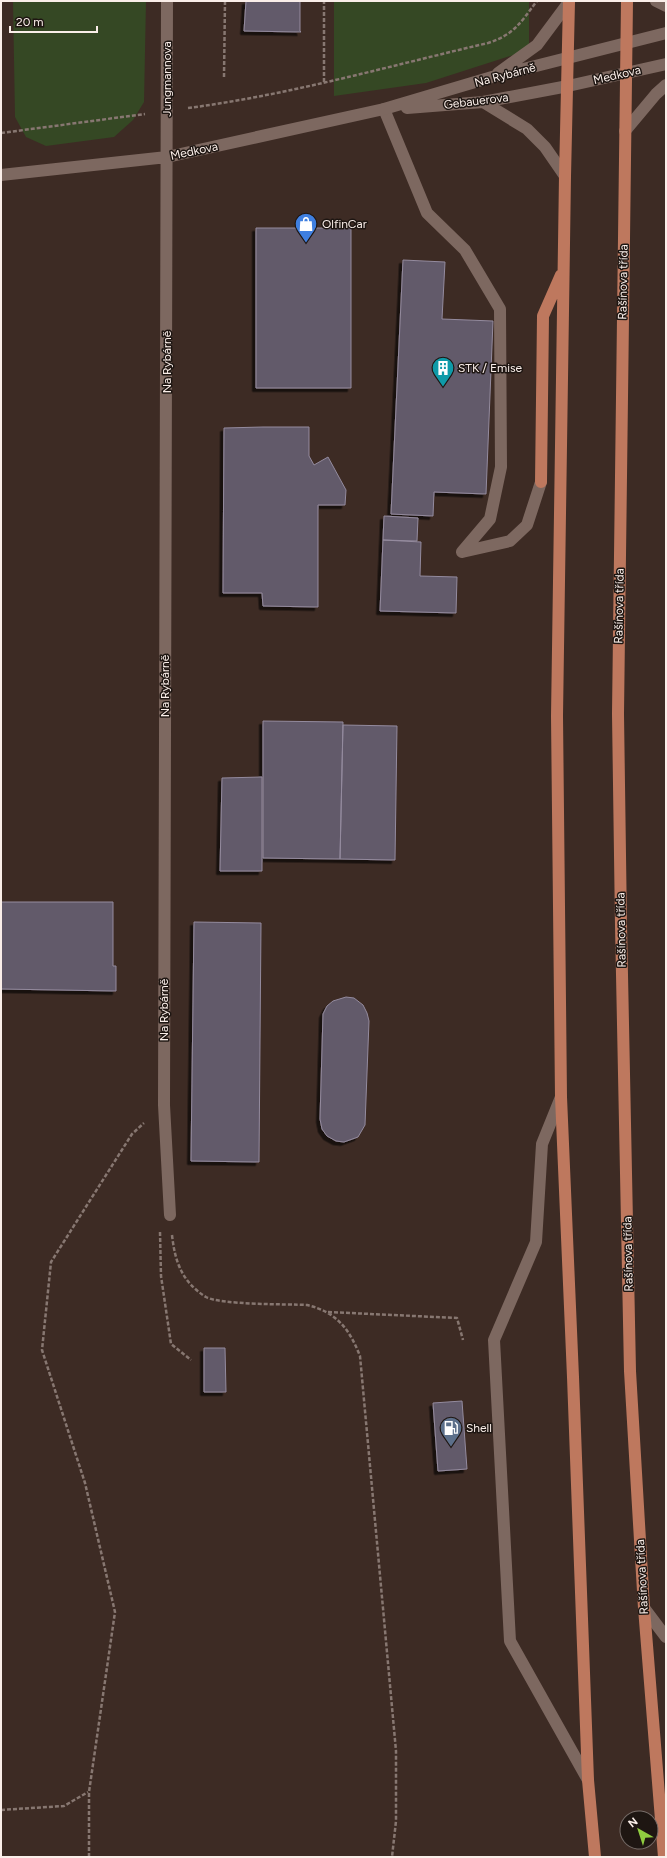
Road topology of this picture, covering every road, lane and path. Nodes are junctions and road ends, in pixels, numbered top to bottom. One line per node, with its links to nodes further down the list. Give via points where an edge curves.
1 (167, 1): 21 (street, Jungmannova)
2 (225, 1): 15 (path)
3 (324, 1): 16 (path)
4 (536, 1): 16 (path, via 512,32 504,38)
5 (569, 1): 11 (main road); 14 (street, via 537,45)
6 (628, 1): 10 (main road, Rašínova třída)
7 (656, 1): 8 (street)
8 (666, 6)
9 (666, 33): 10 (street)
10 (627, 43): 11 (street, Na Rybárně); 13 (main road, Rašínova třída)
11 (568, 58): 14 (street, Na Rybárně); 18 (main road)
12 (666, 64): 13 (street, Medkova)
13 (626, 73): 18 (street, Medkova); 22 (main road, Rašínova třída)
14 (492, 77): 20 (street, Na Rybárně)
15 (224, 78)
16 (324, 82): 21 (path, via 224,104)
17 (666, 85): 22 (street)
18 (568, 86): 19 (street, Gebauerova); 26 (main road)
19 (483, 102): 20 (street, Gebauerova); 26 (street, via 527,129 545,147)
20 (384, 109): 24 (street, Medkova); 28 (street, via 427,213 465,250 500,309 501,467 490,519 462,552 510,541 527,525)
21 (167, 111): 23 (path); 24 (street, Jungmannova)
22 (625, 131): 35 (main road, Rašínova třída, via 618,714 630,1371)
23 (1, 133)
24 (167, 157): 25 (street, Medkova); 30 (street, Na Rybárně)
25 (1, 175)
26 (565, 176): 27 (main road)
27 (564, 268): 28 (main road, via 543,316); 29 (main road, via 557,716)
28 (541, 482)
29 (561, 1097): 37 (main road); 37 (street, via 542,1144 536,1242 494,1340 510,1641)
30 (164, 1105): 31 (street, Na Rybárně); 38 (path, via 132,1134 50,1262 42,1350 85,1483 115,1612)
31 (170, 1209): 32 (path, via 177,1265 185,1277 207,1298 228,1302 307,1305); 34 (path, via 160,1216 161,1276 172,1344)
32 (328, 1312): 33 (path, via 456,1318); 41 (path, via 347,1330 360,1356 396,1751 396,1821)
33 (463, 1340)
34 (191, 1360)
35 (644, 1608): 36 (street); 43 (main road, Rašínova třída)
36 (666, 1637)
37 (588, 1780): 42 (main road)
38 (89, 1792): 39 (path, via 64,1806); 40 (path)
39 (1, 1810)
40 (89, 1857)
41 (392, 1857)
42 (595, 1857)
43 (664, 1857)

